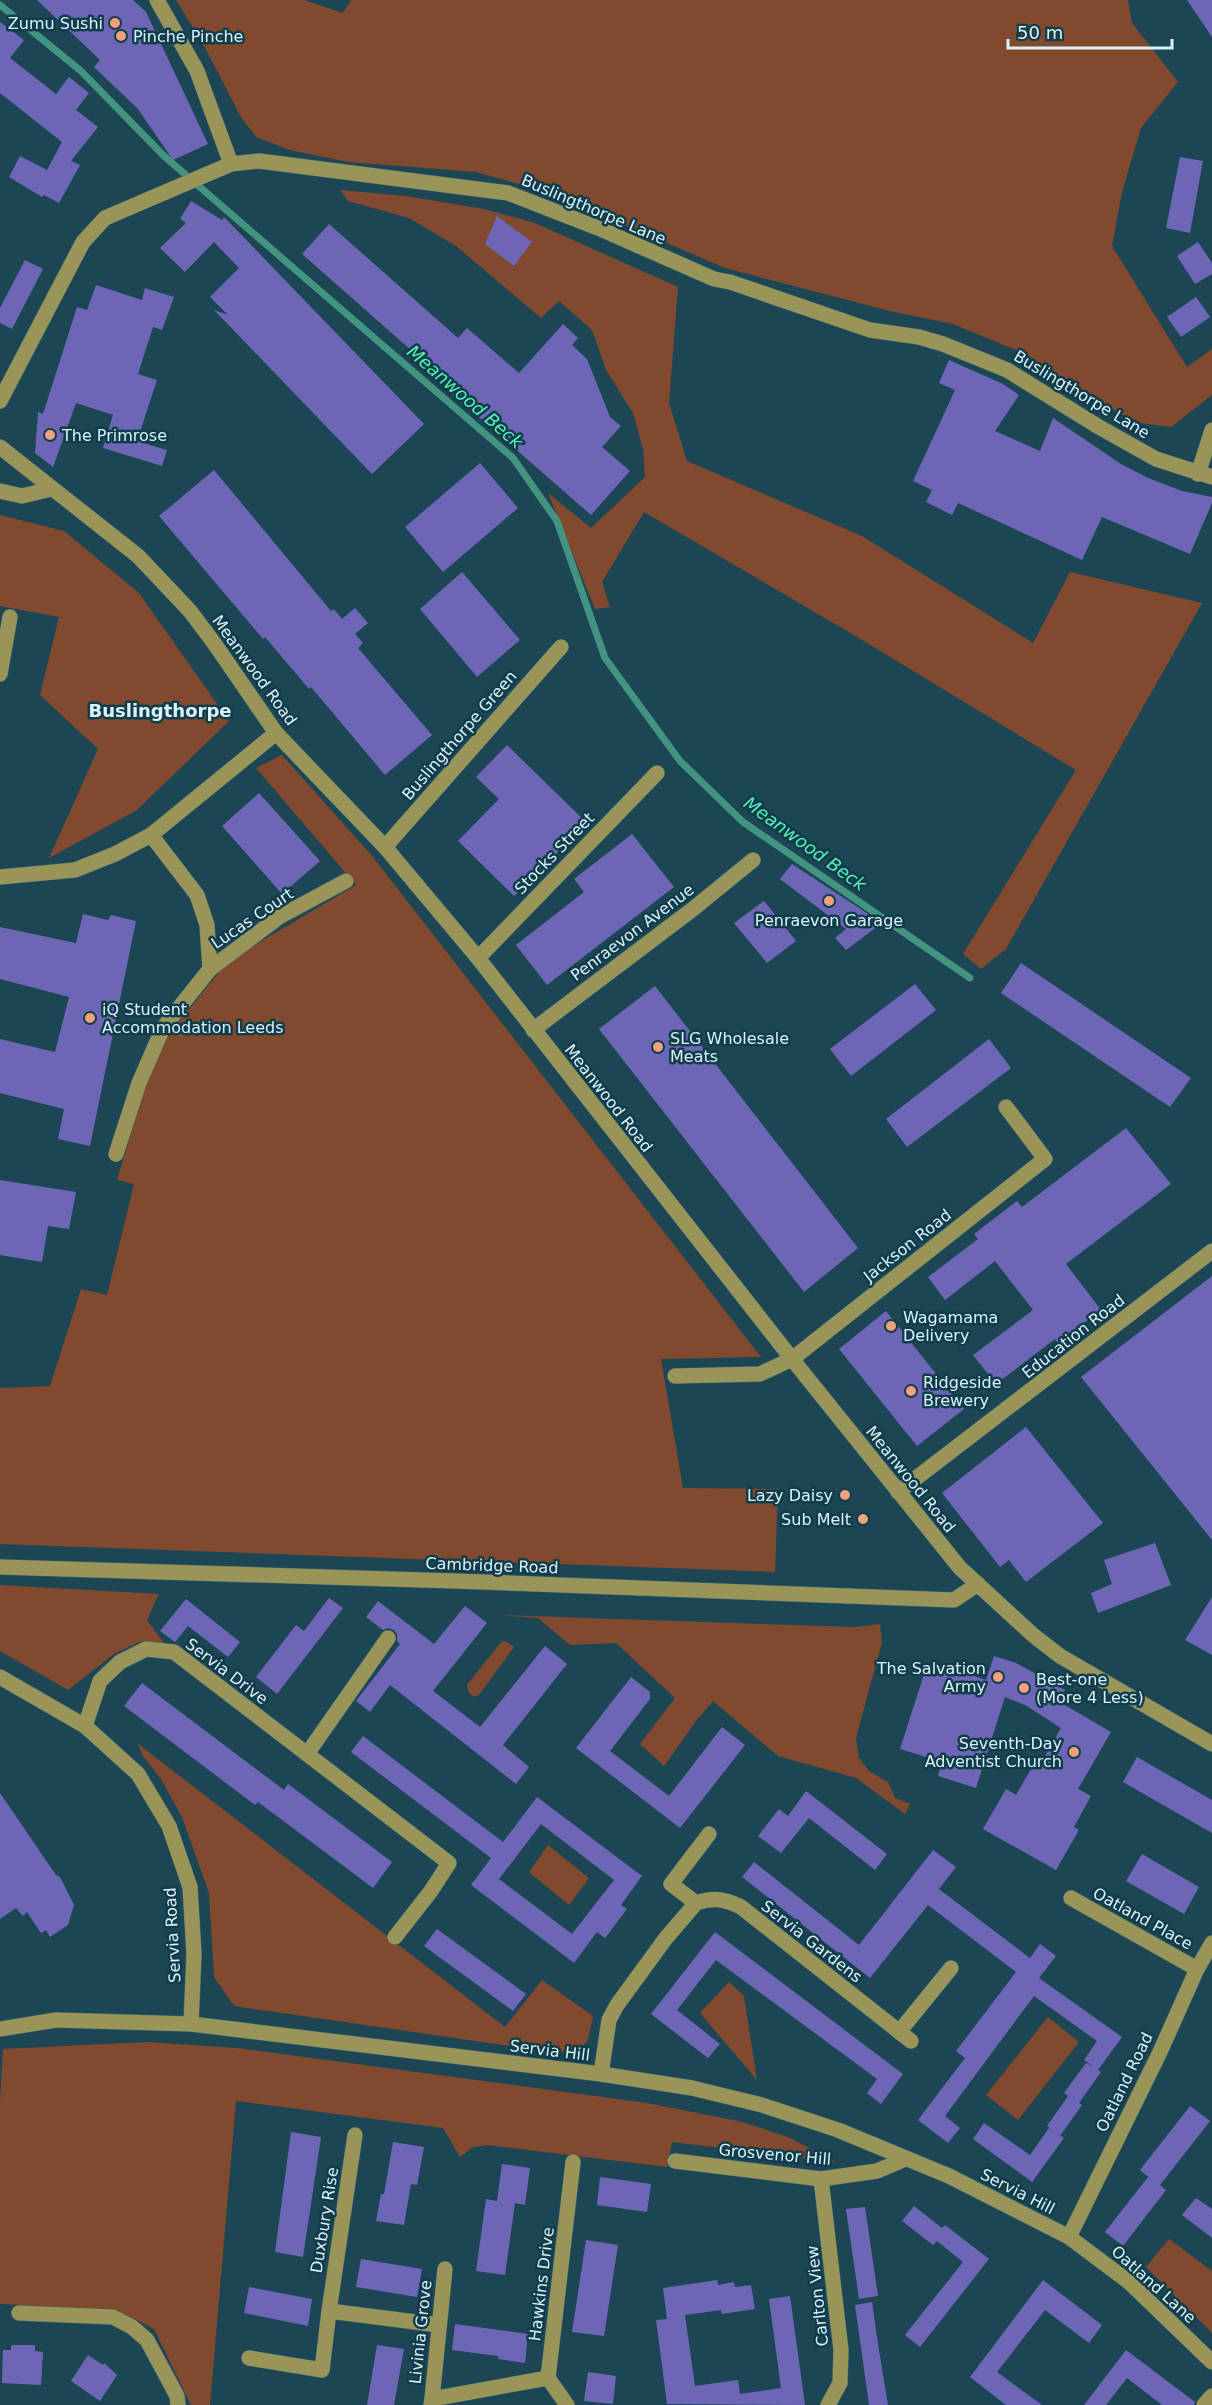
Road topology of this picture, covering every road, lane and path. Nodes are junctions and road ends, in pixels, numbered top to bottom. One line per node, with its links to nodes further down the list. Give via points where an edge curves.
1 (157, 0): 2 (street, via 197,70)
2 (226, 166): 3 (street, Buslingthorpe Lane, via 105,218 83,242); 6 (street, Buslingthorpe Lane, via 259,161 508,193 714,279 870,330 919,337 996,365 1156,459)
3 (0, 400)
4 (1212, 430): 6 (street)
5 (0, 447): 7 (street, Meanwood Road)
6 (1205, 475)
7 (51, 489): 8 (street, via 22,496); 12 (street, Meanwood Road, via 138,555 190,611)
8 (0, 492)
9 (10, 617): 11 (street)
10 (561, 647): 15 (street, Buslingthorpe Green)
11 (0, 674)
12 (276, 733): 14 (street); 15 (street, Meanwood Road)
13 (657, 773): 19 (street, Stocks Street)
14 (151, 835): 17 (street, via 75,870); 20 (street, Lucas Court, via 197,895 207,925)
15 (385, 847): 19 (street, Meanwood Road)
16 (753, 860): 21 (street, Penraevon Avenue)
17 (0, 877)
18 (346, 881): 20 (street, Lucas Court, via 279,917)
19 (478, 958): 21 (street, Meanwood Road)
20 (210, 969): 23 (street, Lucas Court, via 163,1028 138,1083)
21 (533, 1030): 25 (street, Meanwood Road)
22 (1006, 1107): 25 (street, Jackson Road, via 1045,1159)
23 (116, 1154)
24 (1212, 1251): 27 (street, Education Road)
25 (792, 1359): 26 (street, Jackson Road, via 760,1374); 27 (street, Meanwood Road)
26 (675, 1376)
27 (898, 1492): 29 (street, Meanwood Road, via 960,1568)
28 (0, 1568): 29 (street, Cambridge Road, via 954,1600)
29 (978, 1584): 33 (street, Meanwood Road, via 1060,1656)
30 (387, 1638): 34 (street)
31 (0, 1677): 32 (street, Servia Road)
32 (85, 1726): 34 (street, Servia Drive, via 100,1681 120,1662 146,1649 174,1652); 42 (street, Servia Road, via 138,1774 169,1826 190,1887 194,1953)
33 (1212, 1744)
34 (307, 1754): 38 (street, Servia Drive, via 449,1863)
35 (709, 1834): 37 (street, via 670,1884)
36 (1071, 1898): 41 (street, Oatland Place)
37 (696, 1903): 40 (street, Servia Gardens, via 720,1898 741,1907 905,2036); 44 (street, via 617,2005 609,2020)
38 (394, 1937)
39 (1212, 1943): 41 (street, Oatland Road)
40 (951, 1968)
41 (1197, 1969): 50 (street, Oatland Road)
42 (191, 2024): 43 (street, Servia Hill, via 56,2020); 44 (street, Servia Hill)
43 (0, 2029)
44 (602, 2074): 46 (street, Servia Hill, via 692,2088 762,2105 838,2130)
45 (355, 2135): 52 (street, Duxbury Rise)
46 (905, 2159): 49 (street, Grosvenor Hill, via 867,2173); 50 (street, Servia Hill, via 949,2176)
47 (675, 2161): 49 (street, Grosvenor Hill)
48 (573, 2162): 57 (street, Hawkins Drive)
49 (821, 2179): 62 (street, Carlton View, via 841,2350 840,2383)
50 (1069, 2236): 56 (street, Oatland Lane, via 1129,2282)
51 (445, 2269): 54 (street, Livinia Grove)
52 (329, 2311): 54 (street); 55 (street, Duxbury Rise, via 322,2370)
53 (19, 2313): 60 (street, via 113,2317 132,2327 147,2340)
54 (439, 2325): 59 (street, Livinia Grove)
55 (249, 2358)
56 (1212, 2362)
57 (548, 2378): 59 (street, Livinia Grove); 61 (street)
58 (1212, 2396): 63 (street)
59 (431, 2402)
60 (178, 2405)
61 (567, 2405)
62 (828, 2405)
63 (1204, 2405)

